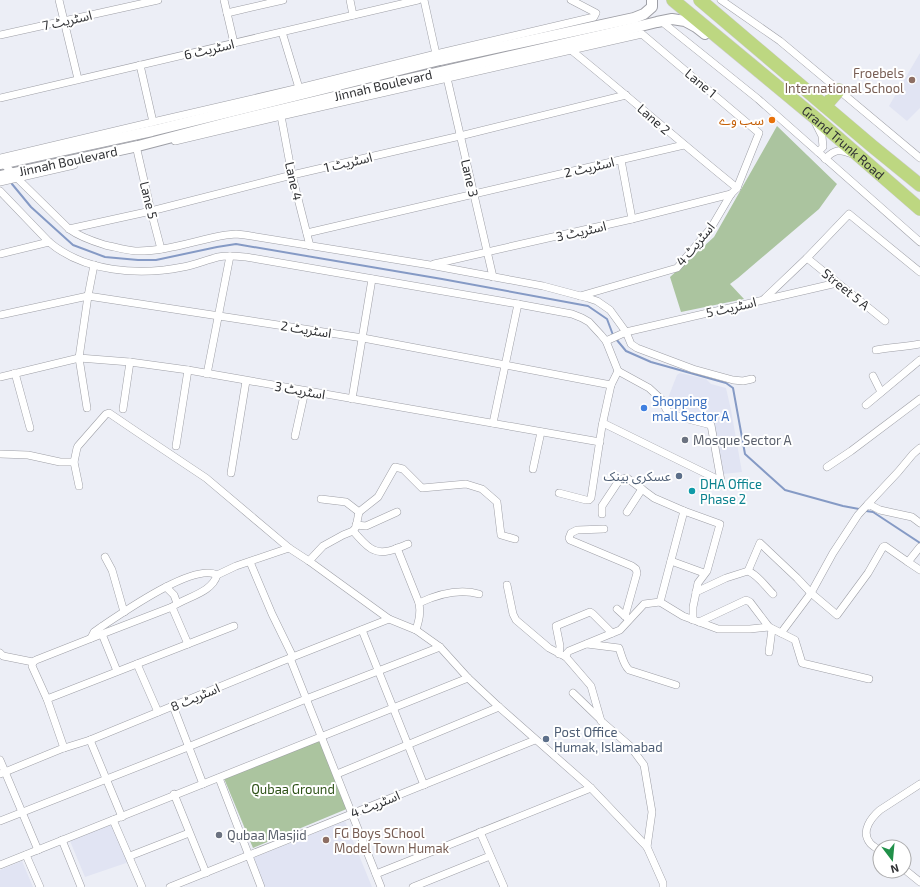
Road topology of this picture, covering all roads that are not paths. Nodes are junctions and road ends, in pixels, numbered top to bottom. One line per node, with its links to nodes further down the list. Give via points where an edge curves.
1 (59, 0): 15 (street)
2 (158, 0): 15 (street, اسٹریٹ 7)
3 (224, 0): 13 (street)
4 (283, 0): 13 (street)
5 (350, 0): 14 (street)
6 (414, 0): 14 (street, اسٹریٹ 6)
7 (424, 0): 24 (street)
8 (571, 0): 22 (street, via 596,13 594,17)
9 (652, 0): 17 (street, Jinnah Boulevard, via 652,7 644,14)
10 (673, 0): 27 (highway, Grand Trunk Road)
11 (700, 0): 36 (highway, Grand Trunk Road)
12 (721, 0): 33 (street, via 780,42)
13 (227, 13): 21 (street)
14 (353, 15): 18 (street, اسٹریٹ 6)
15 (64, 21): 20 (street, اسٹریٹ 7); 30 (street)
16 (661, 21): 19 (street, Jinnah Boulevard); 27 (street, Jinnah Boulevard, via 672,19 696,27 731,54); 45 (street, via 758,99)
17 (600, 25): 19 (street); 22 (street, Jinnah Boulevard)
18 (282, 32): 21 (street, اسٹریٹ 6); 32 (street)
19 (608, 34): 26 (street, Jinnah Boulevard)
20 (0, 35)
21 (234, 43): 25 (street, اسٹریٹ 6)
22 (480, 48): 24 (street); 28 (street, Jinnah Boulevard)
23 (571, 50): 26 (street); 34 (street, Lane 2); 41 (street, Lane 1, via 642,34)
24 (436, 54): 32 (street)
25 (140, 65): 30 (street, اسٹریٹ 6); 39 (street)
26 (486, 65): 29 (street); 31 (street, Jinnah Boulevard)
27 (755, 68): 38 (highway, Grand Trunk Road)
28 (394, 71): 31 (street); 40 (street, Jinnah Boulevard)
29 (447, 78): 37 (street); 42 (street, Lane 3)
30 (78, 79): 35 (street, اسٹریٹ 6)
31 (396, 82): 40 (street, Jinnah Boulevard)
32 (299, 88): 40 (street)
33 (839, 90): 36 (highway); 47 (street)
34 (626, 95): 42 (street, اسٹریٹ 1); 43 (street, Lane 2)
35 (0, 98)
36 (825, 106): 55 (highway, Grand Trunk Road)
37 (280, 116): 40 (street); 51 (street, Lane 4)
38 (812, 116): 45 (street, via 822,136 823,147); 46 (highway, Grand Trunk Road)
39 (152, 122): 40 (street); 50 (street)
40 (199, 124): 44 (street); 50 (street, Jinnah Boulevard); 53 (street, Jinnah Boulevard, via 138,146)
41 (759, 133): 56 (street, اسٹریٹ 4)
42 (460, 136): 51 (street, اسٹریٹ 1); 58 (street, Lane 3)
43 (684, 145): 49 (street, اسٹریٹ 2); 56 (street, Lane 2)
44 (137, 150): 53 (street); 61 (street, Lane 5)
45 (818, 152): 48 (street)
46 (860, 157): 48 (street, via 839,150 832,152); 60 (highway, Grand Trunk Road)
47 (920, 158)
48 (825, 159): 66 (street)
49 (621, 160): 58 (street, اسٹریٹ 2); 62 (street)
50 (1, 161): 53 (street)
51 (292, 175): 61 (street, اسٹریٹ 1); 64 (street, Lane 4)
52 (0, 176): 53 (street, Jinnah Boulevard)
53 (15, 176): 54 (street); 63 (street)
54 (0, 182)
55 (920, 185)
56 (737, 188): 59 (street, اسٹریٹ 4)
57 (0, 191): 65 (street)
58 (474, 194): 64 (street, اسٹریٹ 2); 69 (street, Lane 3)
59 (731, 194): 62 (street, اسٹریٹ 3); 80 (street, اسٹریٹ 4, via 711,228 677,268)
60 (920, 209)
61 (151, 211): 63 (street, اسٹریٹ 1); 68 (street, Lane 5)
62 (632, 219): 69 (street, اسٹریٹ 3)
63 (69, 229): 68 (street, via 86,239 123,249)
64 (307, 233): 67 (street, Lane 4)
65 (49, 242): 70 (street); 73 (street, via 71,257)
66 (920, 242)
67 (310, 246): 68 (street, via 236,234); 74 (street)
68 (161, 249)
69 (487, 252): 74 (street, اسٹریٹ 3); 76 (street, Lane 3)
70 (0, 254)
71 (230, 256): 73 (street, via 154,272 124,271); 77 (street); 84 (street)
72 (807, 258): 75 (street, via 849,214); 78 (street, Street 5 A); 81 (street)
73 (94, 265): 79 (street)
74 (430, 265): 76 (street)
75 (920, 272)
76 (493, 278): 80 (street, via 543,286)
77 (372, 279): 82 (street); 87 (street)
78 (837, 283): 81 (street, اسٹریٹ 5); 85 (street, Street 5 A)
79 (88, 296): 83 (street, اسٹریٹ 2); 84 (street, اسٹریٹ 2); 91 (street)
80 (580, 296): 86 (street, via 597,301 610,310)
81 (764, 299): 86 (street, اسٹریٹ 5)
82 (518, 304): 88 (street, via 582,318); 94 (street)
83 (0, 315)
84 (218, 315): 87 (street, اسٹریٹ 2); 98 (street)
85 (885, 321)
86 (623, 333): 88 (street, اسٹریٹ 5); 101 (street, via 631,344 644,351 693,369 733,380)
87 (363, 338): 94 (street, اسٹریٹ 2); 106 (street)
88 (608, 340): 96 (street)
89 (920, 344): 90 (street)
90 (876, 350)
91 (79, 358): 93 (street, اسٹریٹ 3); 97 (street, اسٹریٹ 3); 109 (street)
92 (920, 360): 105 (street)
93 (130, 362): 95 (street, اسٹریٹ 3); 110 (street)
94 (505, 365): 103 (street, اسٹریٹ 2); 111 (street)
95 (188, 370): 98 (street, اسٹریٹ 3); 117 (street)
96 (618, 371): 103 (street); 112 (street, via 649,388 662,400 670,413 711,425 721,481)
97 (15, 373): 100 (street, اسٹریٹ 3); 113 (street)
98 (207, 374): 102 (street, اسٹریٹ 3)
99 (873, 376): 105 (street)
100 (0, 377)
101 (752, 379)
102 (246, 381): 104 (street, اسٹریٹ 3); 123 (street)
103 (611, 385): 112 (street)
104 (305, 391): 106 (street, اسٹریٹ 3); 115 (street)
105 (881, 392): 108 (street)
106 (352, 399): 111 (street, اسٹریٹ 3)
107 (920, 399): 121 (street)
108 (866, 405)
109 (87, 408)
110 (123, 409)
111 (493, 423): 114 (street, اسٹریٹ 3)
112 (603, 423): 116 (street)
113 (30, 428)
114 (541, 432): 116 (street, اسٹریٹ 3); 122 (street)
115 (295, 436)
116 (600, 442): 126 (street, via 591,498 589,500)
117 (176, 446)
118 (920, 448): 128 (street)
119 (0, 454): 120 (street, via 28,455 60,462)
120 (74, 462): 124 (street); 139 (street, via 78,446 109,413 206,478)
121 (827, 467)
122 (533, 469)
123 (231, 473)
124 (79, 486)
125 (642, 489): 129 (street, via 654,498); 132 (street); 133 (street, via 627,478 622,479 602,506)
126 (558, 493)
127 (321, 499): 130 (street, via 346,502)
128 (864, 508): 134 (street, via 912,516); 154 (street, via 833,553)
129 (684, 511): 144 (street); 149 (street, via 720,524)
130 (359, 512): 135 (street); 137 (street, via 378,497 395,467 403,470 422,488 466,484 482,489 497,502 501,535)
131 (397, 512): 135 (street, via 366,526)
132 (627, 512)
133 (602, 514)
134 (920, 523)
135 (355, 528): 140 (street, via 373,550 385,551); 143 (street, via 323,546)
136 (604, 529): 162 (street, via 577,530 571,533 569,538 636,569)
137 (515, 539)
138 (408, 544): 140 (street)
139 (290, 548): 143 (street); 145 (street)
140 (396, 548): 158 (street)
141 (919, 549): 146 (street)
142 (105, 557): 161 (street, via 112,570)
143 (309, 561): 163 (street)
144 (671, 561): 149 (street); 157 (street)
145 (250, 562): 150 (street); 179 (street)
146 (908, 562): 147 (street); 154 (street, via 883,547 837,615)
147 (920, 570)
148 (748, 571): 153 (street); 154 (street, via 760,543); 156 (street)
149 (704, 573): 153 (street)
150 (217, 575): 152 (street, via 202,573); 159 (street, via 206,589)
151 (506, 585): 178 (street, via 516,620)
152 (166, 587): 159 (street, via 174,595); 161 (street)
153 (696, 592): 164 (street, via 693,607)
154 (811, 593): 170 (street)
155 (479, 594): 158 (street, via 458,591)
156 (773, 594)
157 (660, 602): 162 (street, via 644,604); 164 (street, via 682,616)
158 (419, 603): 168 (street, via 421,610)
159 (175, 605): 171 (street); 173 (street)
160 (617, 609): 162 (street)
161 (124, 612): 172 (street, via 94,632)
162 (627, 618): 169 (street, via 620,630)
163 (389, 619): 167 (street, اسٹریٹ 8); 168 (street)
164 (696, 621): 166 (street, via 718,629); 166 (street, via 746,600)
165 (234, 626): 173 (street)
166 (771, 628): 170 (street); 176 (street)
167 (362, 630): 179 (street, اسٹریٹ 8); 184 (street)
168 (416, 630): 175 (street)
169 (612, 633): 174 (street); 178 (street, via 590,612 556,626)
170 (781, 633): 186 (street, via 795,640 802,663)
171 (102, 634): 172 (street); 183 (street)
172 (91, 638): 181 (street)
173 (188, 644): 182 (street)
174 (585, 644): 180 (street, via 569,651); 187 (street, via 620,648 629,670)
175 (440, 647): 184 (street); 185 (street)
176 (769, 652)
177 (0, 653): 181 (street)
178 (559, 654): 180 (street)
179 (291, 657): 190 (street); 191 (street, اسٹریٹ 8)
180 (566, 658): 195 (street, via 590,686)
181 (33, 662): 189 (street, via 32,666)
182 (137, 664): 183 (street); 194 (street)
183 (117, 671): 189 (street)
184 (379, 672): 190 (street); 193 (street)
185 (468, 678): 192 (street); 193 (street)
186 (869, 679)
187 (676, 685)
188 (574, 693): 195 (street)
189 (47, 699): 200 (street)
190 (306, 699): 196 (street); 201 (street)
191 (172, 706): 194 (street, اسٹریٹ 8); 201 (street)
192 (499, 707): 198 (street); 199 (street)
193 (393, 708): 196 (street); 199 (street)
194 (158, 712): 197 (street, اسٹریٹ 8)
195 (602, 721): 221 (street, via 630,746 644,765 652,812)
196 (321, 737): 204 (street); 205 (street)
197 (90, 740): 200 (street, اسٹریٹ 8); 206 (street)
198 (535, 740): 209 (street, اسٹریٹ 4); 210 (street)
199 (408, 744): 204 (street); 209 (street)
200 (64, 748): 203 (street, اسٹریٹ 8)
201 (188, 748): 206 (street); 207 (street)
202 (0, 760): 203 (street)
203 (3, 773): 212 (street)
204 (336, 774): 213 (street)
205 (219, 778): 207 (street); 225 (street)
206 (106, 779): 212 (street); 214 (street)
207 (203, 784): 211 (street)
208 (920, 784): 220 (street, via 880,810 869,821 867,838)
209 (424, 785): 213 (street, اسٹریٹ 4)
210 (590, 788): 217 (street); 221 (street)
211 (174, 794): 214 (street); 218 (street)
212 (22, 812): 216 (street); 222 (street)
213 (352, 814): 225 (street, اسٹریٹ 4); 229 (street)
214 (122, 817): 215 (street)
215 (113, 820): 219 (street); 224 (street)
216 (0, 821)
217 (480, 832): 226 (street); 229 (street)
218 (189, 833): 224 (street); 228 (street)
219 (62, 840): 222 (street); 233 (street)
220 (872, 845)
221 (647, 848): 240 (street)
222 (38, 850): 223 (street)
223 (26, 855): 227 (street); 232 (street)
224 (130, 856): 234 (street)
225 (248, 856): 228 (street, اسٹریٹ 4); 236 (street)
226 (490, 856): 238 (street); 239 (street)
227 (0, 864)
228 (206, 873): 235 (street, اسٹریٹ 4)
229 (376, 874): 237 (street)
230 (912, 876): 231 (street)
231 (920, 882)
232 (40, 887)
233 (81, 887)
234 (142, 887)
235 (170, 887)
236 (260, 887)
237 (381, 887)
238 (413, 887)
239 (504, 887)
240 (663, 887)

